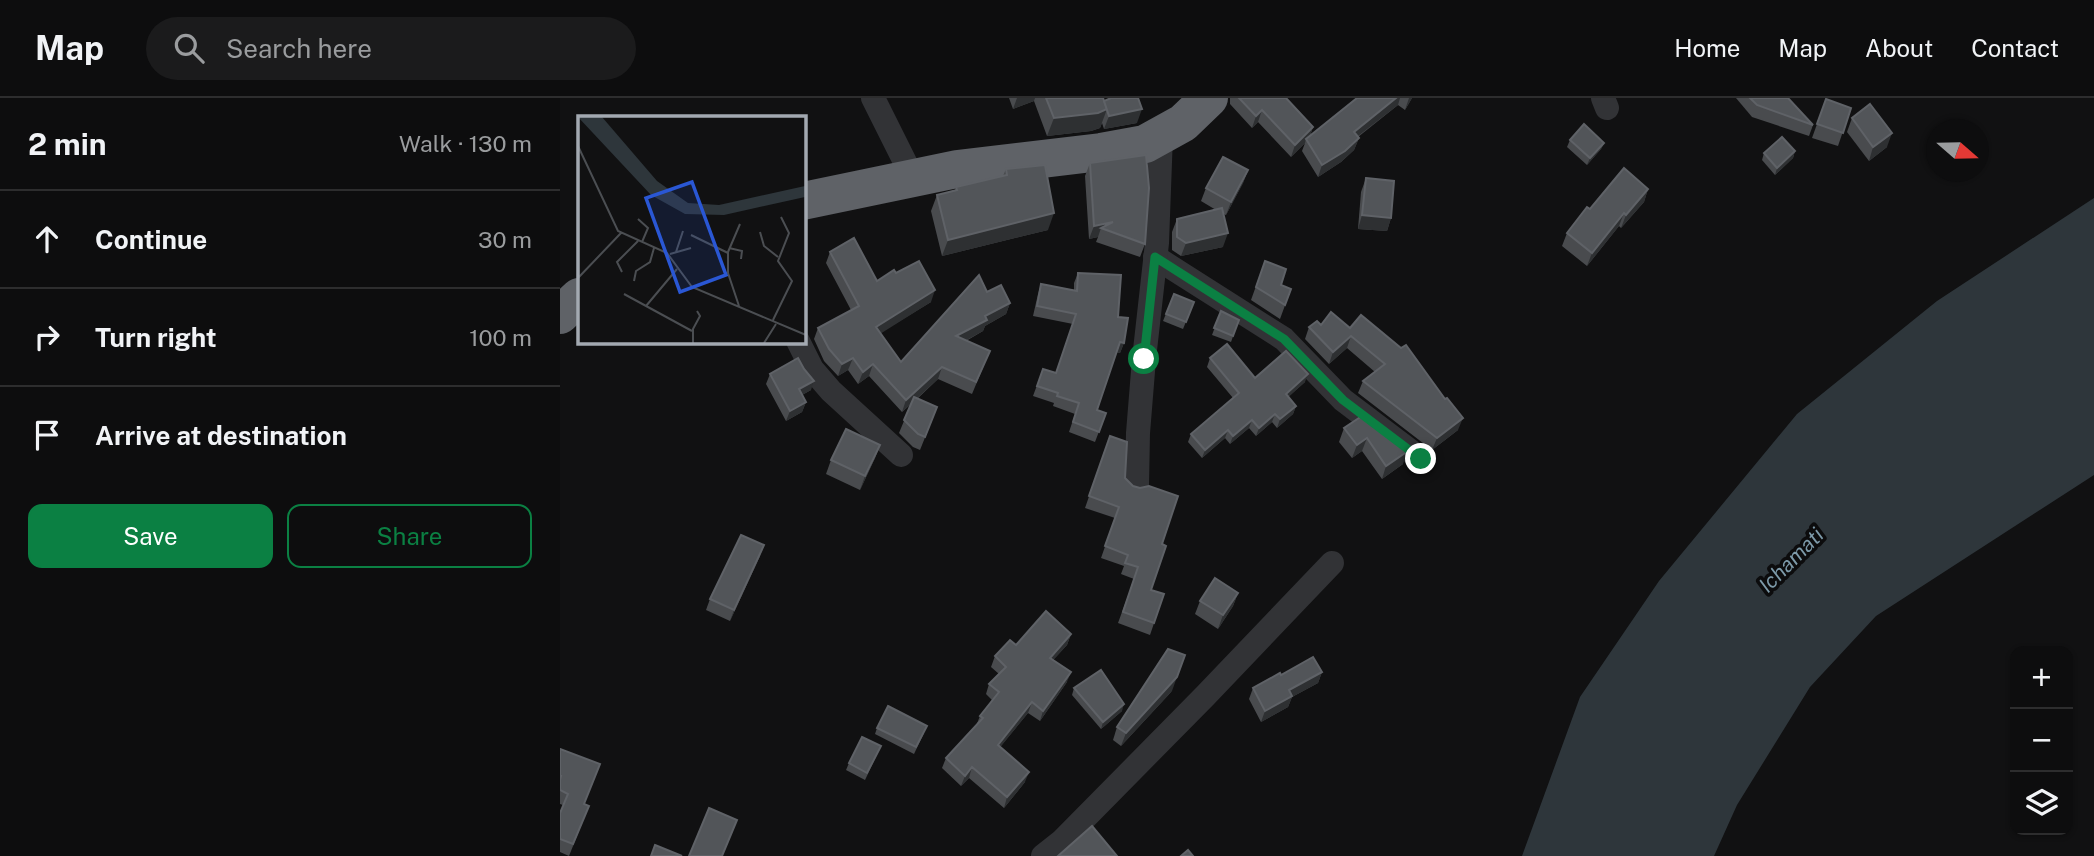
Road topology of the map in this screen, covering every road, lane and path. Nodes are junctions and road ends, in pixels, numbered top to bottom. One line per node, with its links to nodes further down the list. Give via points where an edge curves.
1 (873, 98): 4 (street)
2 (1209, 98): 3 (highway, via 1183,123)
3 (1161, 135): 4 (highway, via 1144,144 1101,152); 6 (street)
4 (913, 178): 5 (highway)
5 (805, 201)
6 (1155, 257): 11 (street, via 1284,339 1343,400); 12 (street)
7 (578, 298): 8 (highway)
8 (560, 315)
9 (799, 343): 10 (street, via 812,369 831,391)
10 (901, 455)
11 (1421, 459)
12 (1137, 485)
13 (1332, 563): 14 (street)
14 (1043, 856)

